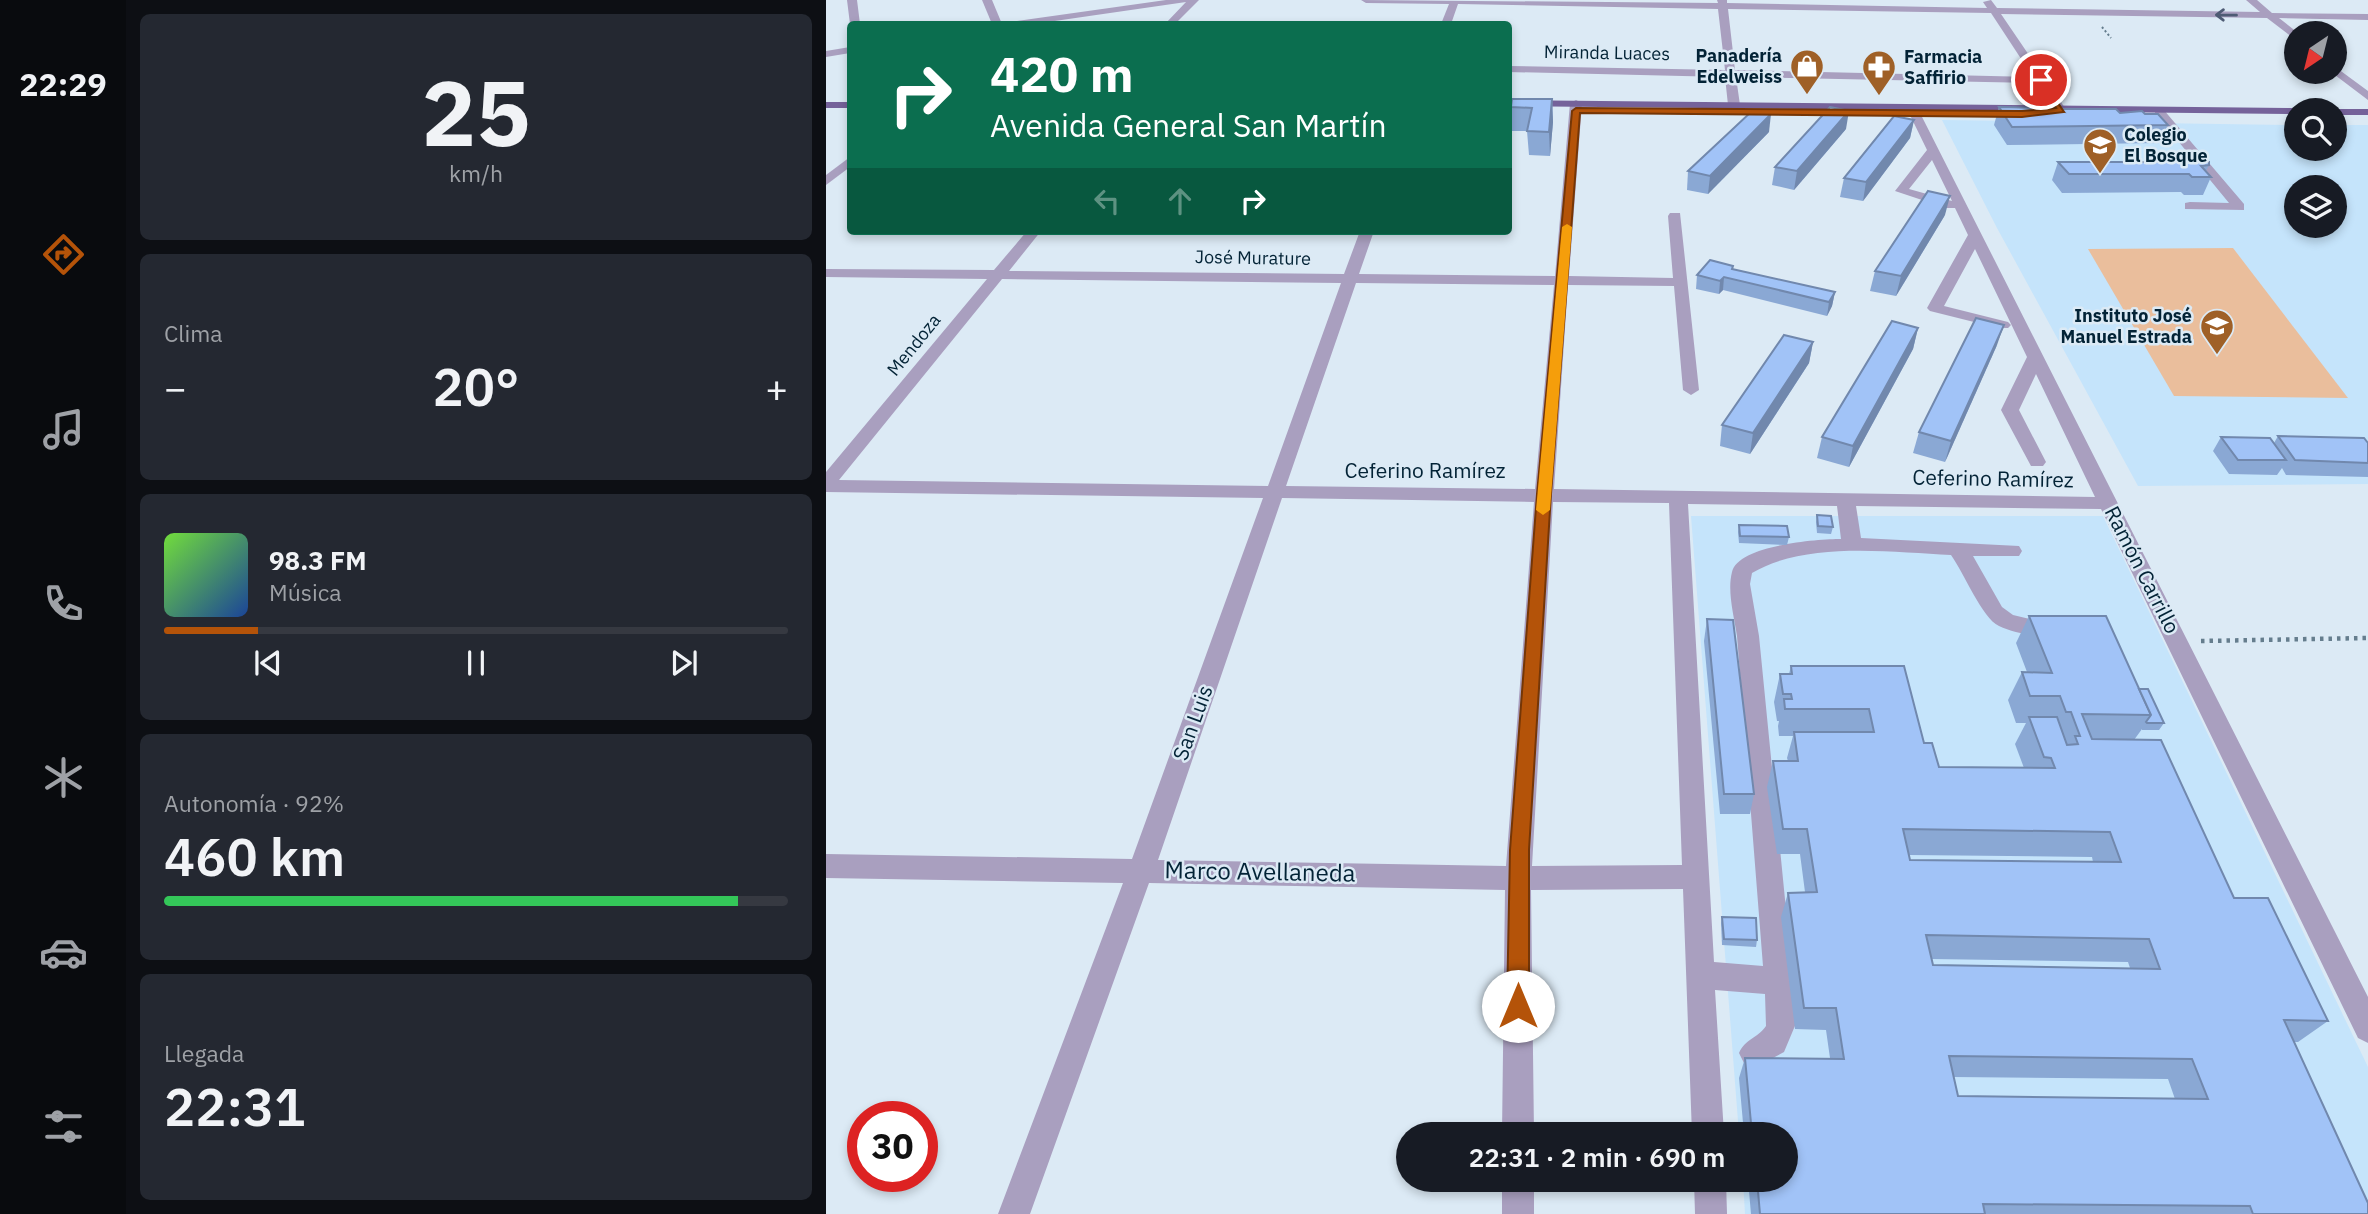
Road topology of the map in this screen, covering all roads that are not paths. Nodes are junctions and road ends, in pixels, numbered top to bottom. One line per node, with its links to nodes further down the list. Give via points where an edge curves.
1 (852, 0): 14 (street)
2 (987, 0): 15 (street)
3 (1185, 0): 10 (street)
4 (1194, 0): 17 (street)
5 (1366, 0): 8 (street)
6 (1987, 0): 11 (street)
7 (2251, 0): 12 (street)
8 (1455, 1): 9 (street); 18 (street)
9 (1722, 3): 11 (street); 23 (street)
10 (1125, 4): 16 (street)
11 (1994, 11): 12 (street, one-way to 11); 24 (street)
12 (2270, 15): 13 (street); 19 (street)
13 (2368, 17)
14 (855, 21)
15 (997, 21)
16 (1033, 21)
17 (1173, 21)
18 (1447, 21)
19 (2284, 27)
20 (847, 50): 21 (street)
21 (826, 54)
22 (1512, 69): 23 (street, Miranda Luaces)
23 (1729, 74): 24 (street, Miranda Luaces); 32 (street)
24 (2041, 80): 35 (street)
25 (2347, 80): 26 (street)
26 (2368, 97)
27 (826, 99): 28 (main road)
28 (847, 99)
29 (1512, 103): 33 (main road)
30 (826, 105): 31 (main road)
31 (847, 105)
32 (1734, 105): 33 (main road); 35 (main road, via 2041,107)
33 (1576, 107): 34 (main road); 40 (main road); 53 (street)
34 (1512, 110)
35 (2061, 111): 36 (main road); 40 (main road)
36 (2159, 111): 37 (main road); 44 (street, via 2239,207)
37 (2284, 111)
38 (2347, 112): 39 (main road)
39 (2368, 112)
40 (1915, 113): 41 (street, Ramón Carrillo)
41 (1933, 150): 45 (street, Ramón Carrillo); 45 (street, via 1901,191)
42 (847, 164): 43 (street)
43 (826, 181)
44 (2190, 206)
45 (1963, 208): 47 (street, Ramón Carrillo)
46 (1675, 216): 54 (street)
47 (1976, 234): 55 (street, Ramón Carrillo); 55 (street, via 1935,308)
48 (1031, 235): 51 (street, Mendoza)
49 (1366, 235): 52 (street, San Luis)
50 (826, 273): 51 (street, José Murature)
51 (997, 275): 52 (street, José Murature); 59 (street, Mendoza)
52 (1350, 278): 53 (street, José Murature); 60 (street, San Luis)
53 (1562, 279): 54 (street, José Murature); 61 (street)
54 (1681, 282): 57 (street)
55 (2022, 330): 56 (street, Ramón Carrillo)
56 (2036, 356): 58 (street, via 2010,410); 64 (street, Ramón Carrillo)
57 (1691, 390)
58 (2037, 462)
59 (826, 485): 60 (street, Ceferino Ramírez)
60 (1276, 493): 61 (street, Ceferino Ramírez); 70 (street, San Luis)
61 (1544, 494): 62 (street, Ceferino Ramírez); 72 (street)
62 (1678, 496): 63 (street, Ceferino Ramírez); 71 (street)
63 (1846, 499): 64 (street, Ceferino Ramírez); 65 (street)
64 (2108, 503): 75 (street, Ramón Carrillo)
65 (1852, 545): 66 (street); 74 (street, via 1779,551 1742,569)
66 (1958, 550): 67 (street); 68 (street, via 1994,612 2007,621)
67 (2012, 551)
68 (2046, 631)
69 (826, 866): 70 (street, Marco Avellaneda)
70 (1141, 870): 72 (street, Marco Avellaneda); 81 (street, San Luis)
71 (1695, 877): 72 (street, Marco Avellaneda); 73 (street)
72 (1518, 878): 77 (street)
73 (1703, 975): 74 (street); 78 (street)
74 (1778, 981): 76 (street, via 1779,1036 1769,1048)
75 (2368, 1028)
76 (1754, 1053)
77 (1518, 1122)
78 (1708, 1122)
79 (1518, 1192): 82 (street)
80 (1710, 1192): 83 (street)
81 (1014, 1214)
82 (1518, 1214)
83 (1711, 1214)

